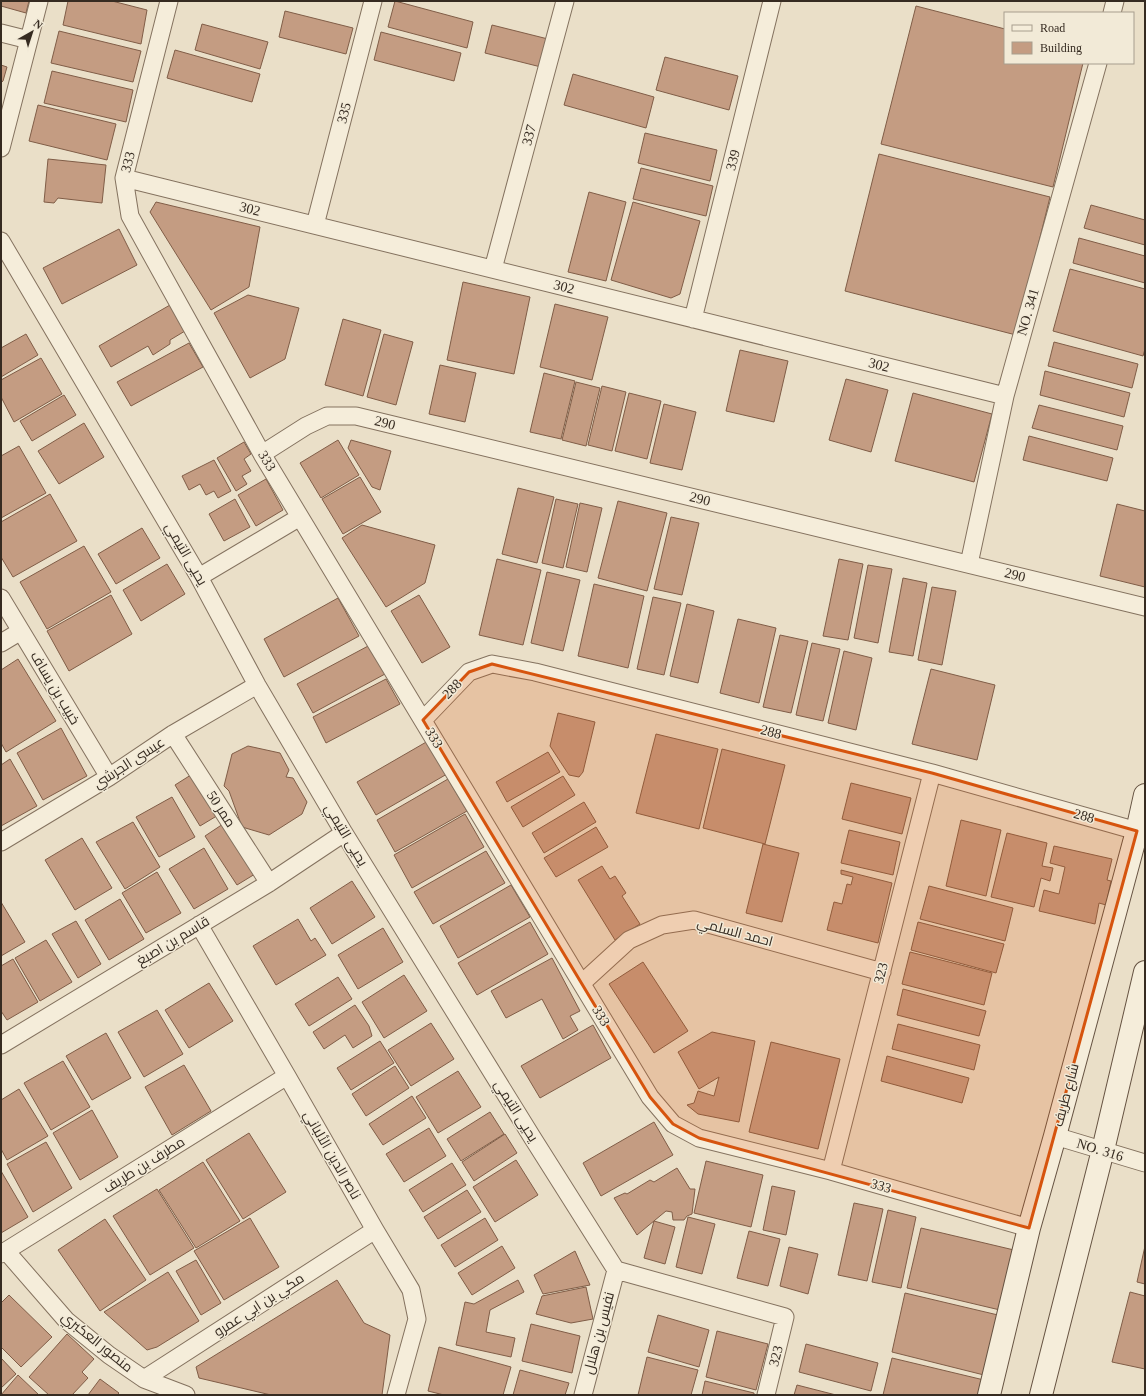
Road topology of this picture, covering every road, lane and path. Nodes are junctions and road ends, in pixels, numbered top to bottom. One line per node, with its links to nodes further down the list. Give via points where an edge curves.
1 (40, 1): 9 (street)
2 (169, 1): 12 (street, 333)
3 (374, 1): 13 (street, 335)
4 (565, 1): 15 (street, 337)
5 (772, 1): 16 (street, 339)
6 (1115, 1): 7 (street)
7 (1112, 12)
8 (1, 33): 9 (street)
9 (29, 40): 11 (street)
10 (1098, 64): 17 (street, NO. 341)
11 (1, 148)
12 (124, 178): 13 (street, 302); 18 (street, 333, via 130,216)
13 (314, 225): 15 (street, 302)
14 (1, 240): 21 (street, يحيى التيمي)
15 (493, 269): 16 (street, 302)
16 (693, 319): 17 (street, 302)
17 (1005, 396): 20 (street, NO. 341)
18 (262, 454): 19 (street, 333); 20 (street, 290, via 327,416 356,416)
19 (300, 517): 21 (street); 27 (street, 333)
20 (969, 564): 23 (street, 290)
21 (199, 577): 26 (street, يحيى التيمي)
22 (1, 598): 24 (street, خبيب بن يساف)
23 (1145, 607)
24 (21, 631): 25 (street); 30 (street, خبيب بن يساف)
25 (1, 643)
26 (257, 685): 28 (street, عيسى الجرشي); 33 (street, يحيى التيمي)
27 (423, 720): 29 (street, 288, via 469,672 492,664 535,672); 39 (street, 333)
28 (173, 734): 30 (street, عيسى الجرشي); 35 (street, ممر 50)
29 (932, 774): 32 (street, 288); 37 (street, 323)
30 (109, 777): 34 (street, عيسى الجرشي)
31 (1145, 795): 32 (street, شارع طريف)
32 (1137, 831): 42 (street, شارع طريف)
33 (344, 833): 35 (street, قاسم بن اصبغ); 49 (street, يحيى التيمي)
34 (1, 842)
35 (268, 883): 36 (street, قاسم بن اصبغ)
36 (199, 925): 40 (street, قاسم بن اصبغ); 41 (street, ناصر الدين الألباني)
37 (882, 972): 39 (street, احمد السلمي, via 694,920 662,924 629,940); 45 (street, 323)
38 (1145, 972): 43 (street)
39 (582, 983): 45 (street, 333, via 650,1097 673,1124 699,1138)
40 (1, 1045)
41 (287, 1076): 47 (street, ناصر الدين الألباني); 48 (street, مطرف بن طريف)
42 (1055, 1136): 43 (street, NO. 316); 46 (street, شارع طريف)
43 (1103, 1150): 44 (street, NO. 316); 56 (street)
44 (1145, 1163)
45 (830, 1171): 46 (street, 333)
46 (1029, 1228): 55 (street, شارع طريف)
47 (374, 1230): 50 (street, مكي بن ابي عمرو); 52 (street, ناصر الدين الألباني, via 411,1290 417,1319)
48 (3, 1252): 50 (street, منصور العكبري, via 66,1320)
49 (616, 1270): 53 (street, نفيس بن هلال); 54 (street, 323, via 785,1317)
50 (144, 1379): 51 (street, منصور العكبري)
51 (186, 1395)
52 (396, 1395)
53 (583, 1395)
54 (766, 1395)
55 (990, 1395)
56 (1041, 1395)

